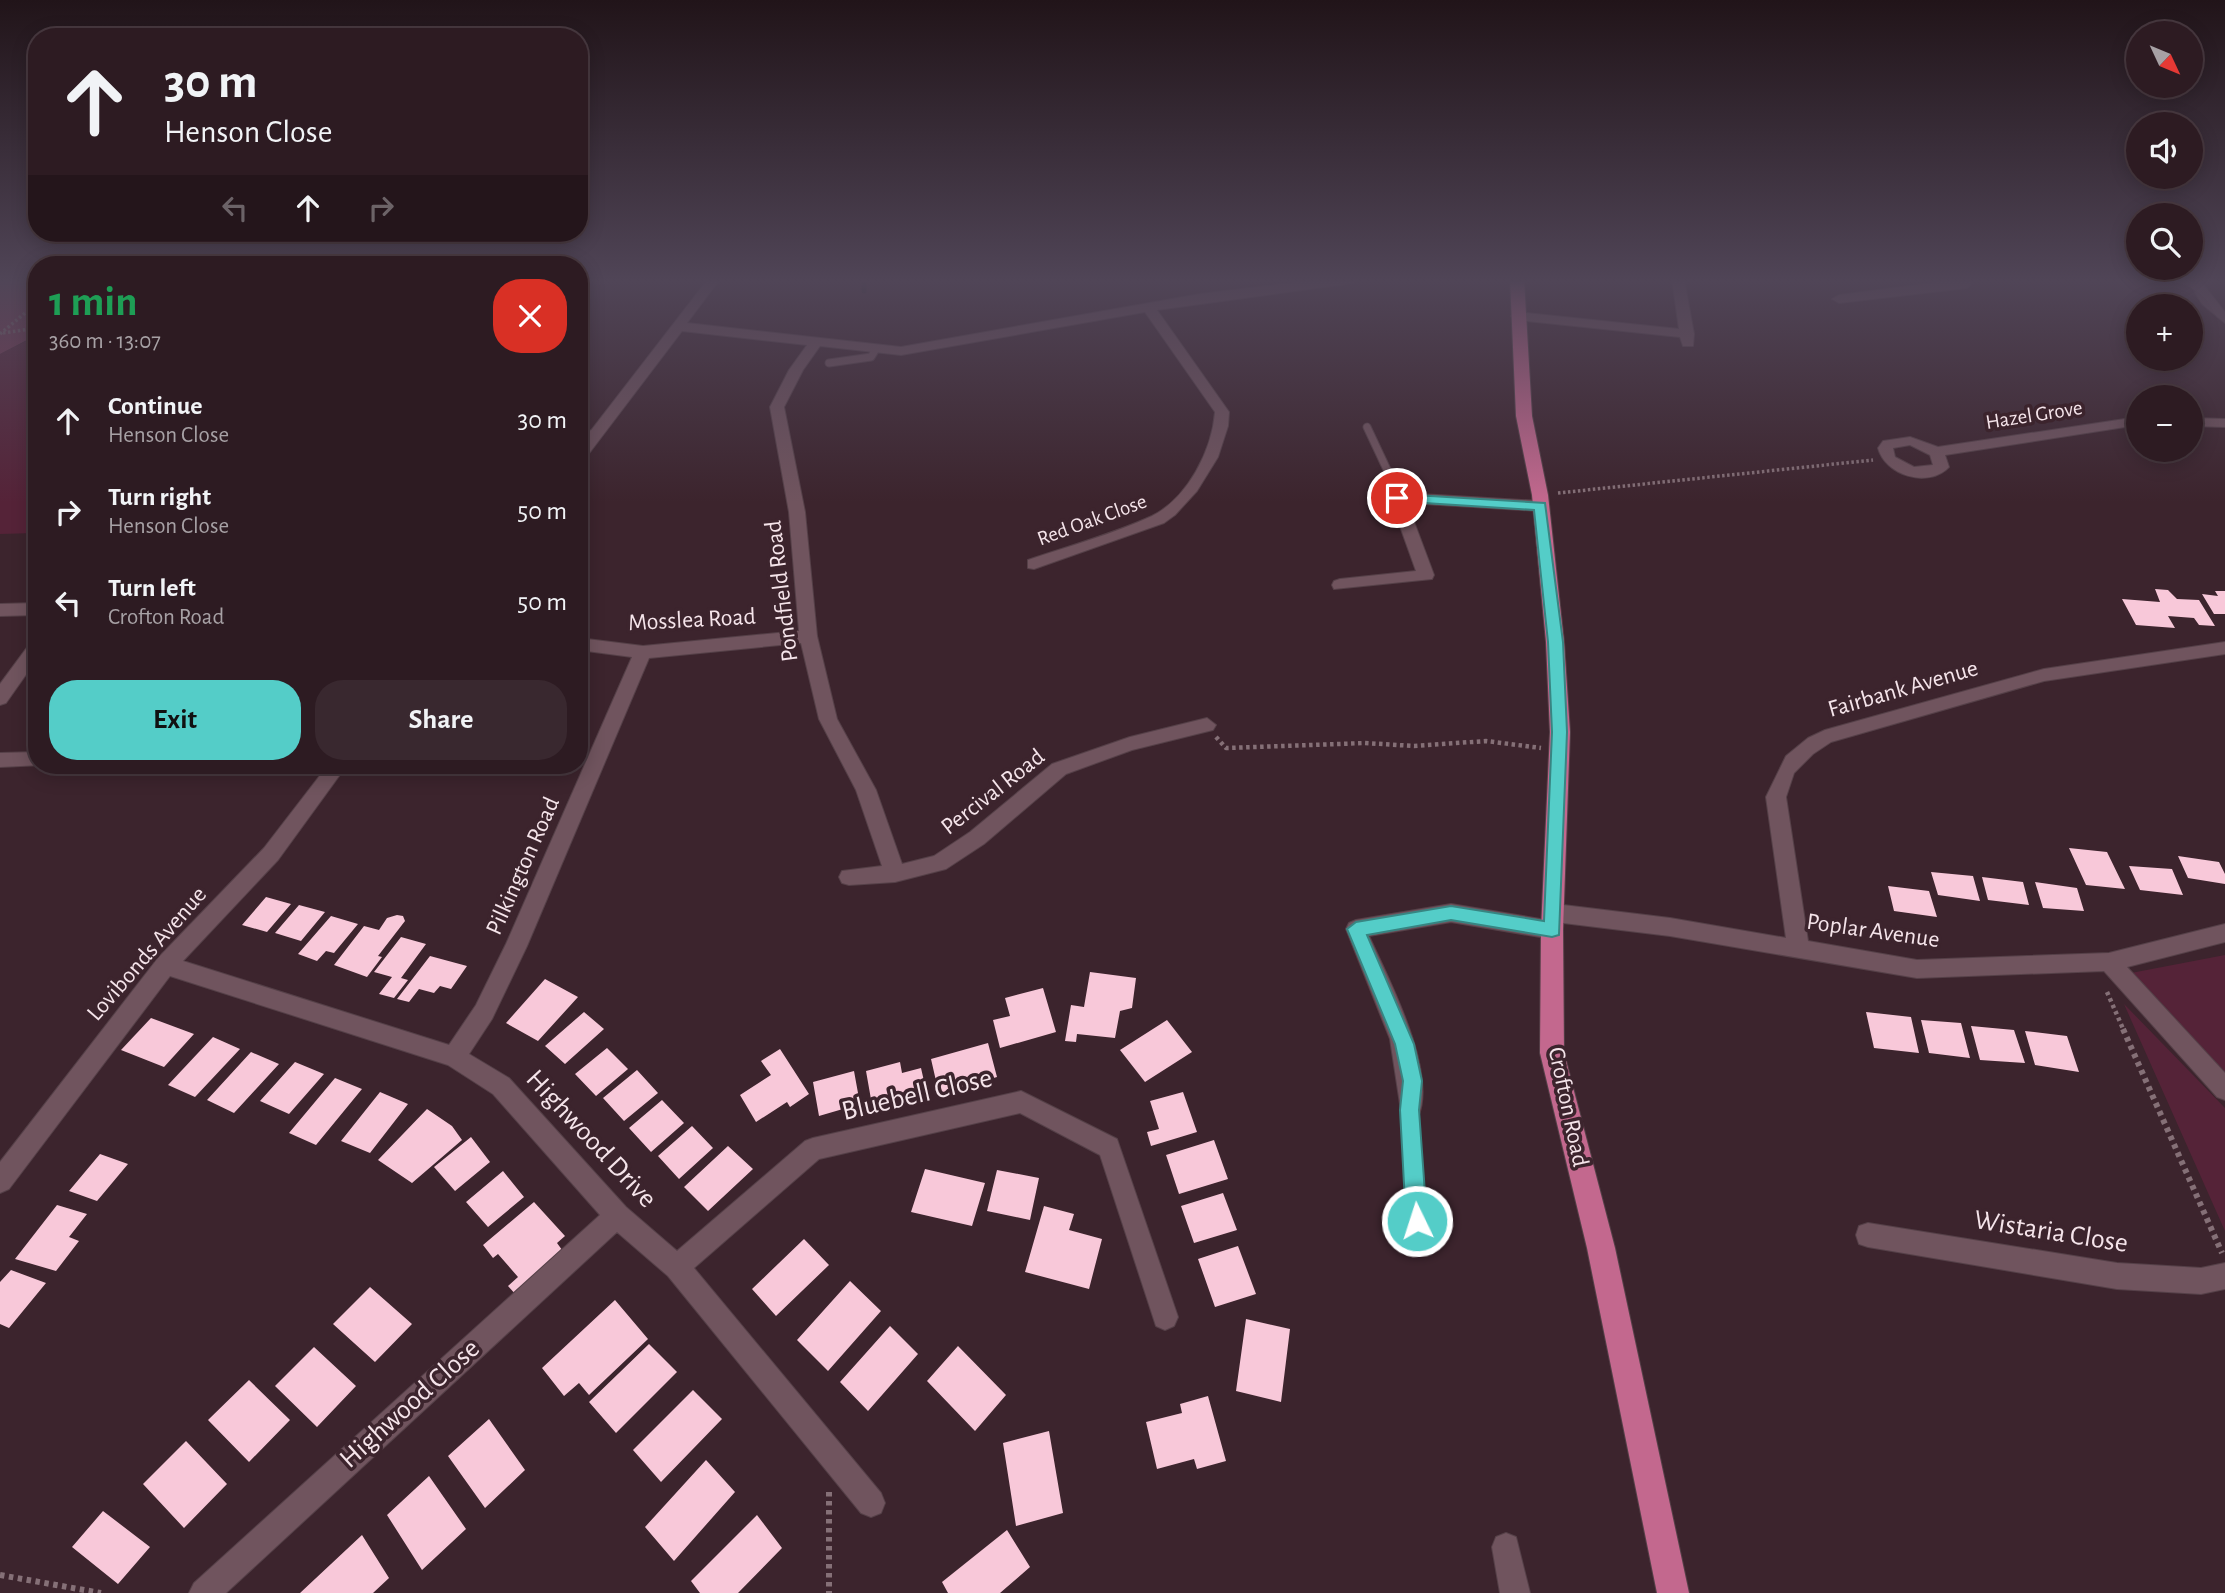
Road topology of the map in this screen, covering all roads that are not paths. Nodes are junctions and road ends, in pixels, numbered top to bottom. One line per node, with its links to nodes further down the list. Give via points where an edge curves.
1 (656, 353): 12 (street)
2 (808, 353): 22 (street, Pondfield Road, via 777,407 797,512)
3 (873, 353): 6 (lane)
4 (1181, 353): 18 (street, Red Oak Close, via 1222,412 1223,429 1186,498 1174,510)
5 (1520, 353): 17 (main road, Crofton Road, via 1524,416)
6 (829, 363)
7 (2203, 422): 8 (street)
8 (2225, 422)
9 (2126, 423): 14 (street, Hazel Grove)
10 (1367, 427): 15 (lane)
11 (588, 434): 12 (lane)
12 (596, 434): 13 (street)
13 (588, 445)
14 (1935, 452): 14 (street, Hazel Grove, via 1910,441 1885,448 1888,459 1902,468 1929,473 1941,467)
15 (1390, 476): 16 (street)
16 (1397, 498): 17 (street); 19 (street, via 1426,575)
17 (1540, 501): 34 (main road, Crofton Road, via 1555,642 1559,750)
18 (1034, 564)
19 (1340, 585)
20 (28, 609): 21 (street)
21 (0, 610)
22 (808, 636): 25 (street, Mosslea Road); 32 (street, Pondfield Road, via 828,719 866,790)
23 (588, 645): 25 (street, Mosslea Road)
24 (2225, 648): 36 (street, Fairbank Avenue, via 2044,675 1825,737 1800,751 1783,773 1776,797)
25 (643, 652): 39 (street, Pilkington Road, via 516,946 484,1012)
26 (28, 659): 27 (street)
27 (0, 698)
28 (1207, 725): 32 (street, Percival Road, via 1130,744 1059,769 977,838 939,863)
29 (0, 760): 30 (street)
30 (28, 760)
31 (331, 774): 38 (street, Lovibonds Avenue, via 271,854)
32 (895, 874): 33 (street, Percival Road)
33 (849, 877)
34 (1553, 922): 36 (street, Poplar Avenue, via 1670,927); 41 (street, Poplar Avenue, via 1451,913 1356,929 1404,1044 1412,1081); 53 (main road, Crofton Road, via 1552,1053 1601,1248)
35 (2225, 933): 37 (street, Poplar Avenue)
36 (1798, 948): 37 (street, Poplar Avenue, via 1917,969)
37 (2101, 962): 40 (street)
38 (166, 965): 39 (street, Highwood Drive); 42 (street, Lovibonds Avenue)
39 (454, 1057): 43 (street, Highwood Drive, via 501,1086)
40 (2225, 1089)
41 (1410, 1110): 44 (lane)
42 (0, 1181)
43 (617, 1216): 46 (street, Highwood Drive); 51 (street, Highwood Close)
44 (1417, 1221)
45 (1868, 1235): 47 (street, Wistaria Close, via 2117,1276 2201,1281)
46 (677, 1267): 48 (street, Bluebell Close, via 814,1149 1021,1102 1109,1147); 49 (street, Highwood Drive)
47 (2225, 1276)
48 (1165, 1317)
49 (872, 1503)
50 (1506, 1547): 52 (street)
51 (204, 1593)
52 (1515, 1593)
53 (1673, 1593)

